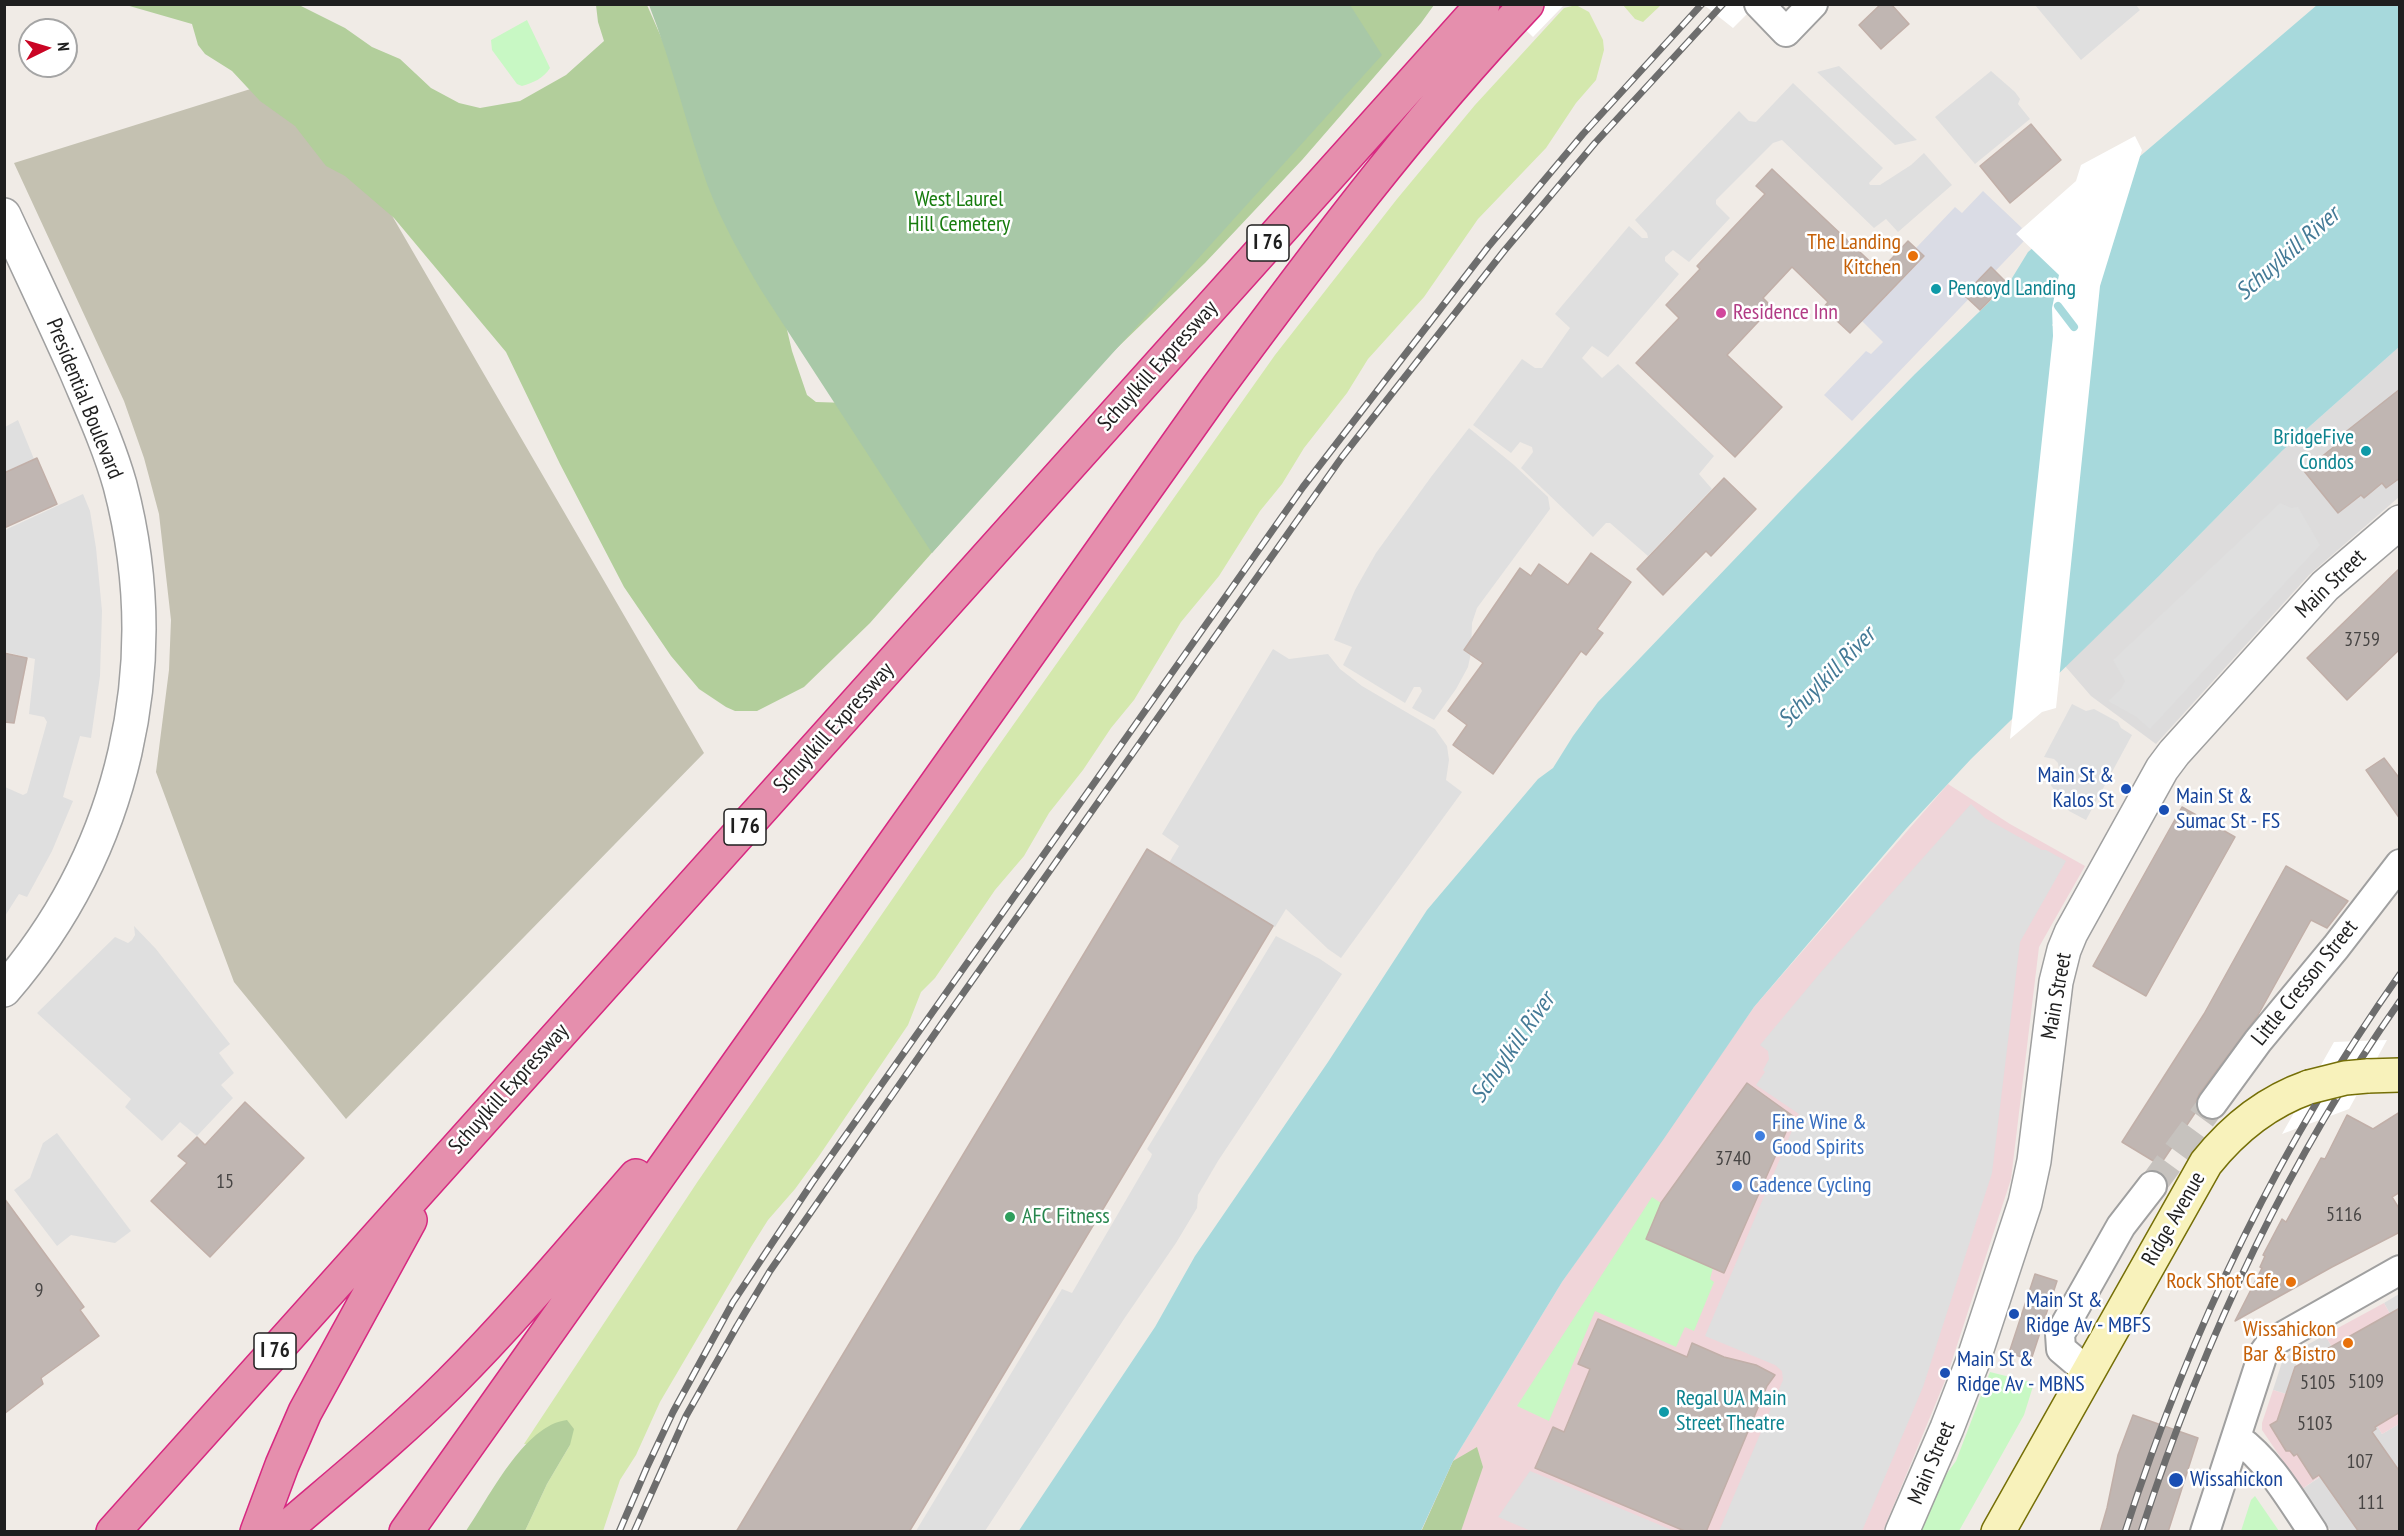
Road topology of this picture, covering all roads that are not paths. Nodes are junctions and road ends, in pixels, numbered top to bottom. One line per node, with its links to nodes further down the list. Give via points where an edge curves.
1 (1483, 4): 12 (highway, Schuylkill Expressway / I 76)
2 (1759, 4): 3 (street, via 1786,32)
3 (1813, 4)
4 (1520, 11): 9 (highway, I 76, via 1405,144 1295,282)
5 (4, 214): 8 (street, Presidential Boulevard, via 110,453 131,539 139,621 131,722 121,770 100,834 53,926)
6 (2400, 522): 22 (street, Main Street, via 2325,586 2174,753 2071,933 2056,982 2034,1161 2025,1203 1969,1371)
7 (2400, 864): 11 (street, Little Cresson Street)
8 (4, 990)
9 (755, 1041): 16 (highway, I 76); 18 (highway, via 481,1351 395,1435)
10 (2400, 1075): 15 (main road, Ridge Avenue, bridge, via 2345,1078 2309,1087 2251,1117 2235,1131 2206,1163)
11 (2212, 1104)
12 (436, 1171): 18 (highway, via 305,1412 282,1465); 19 (highway, Schuylkill Expressway / I 76)
13 (2152, 1186): 15 (street, via 2121,1226 2060,1334 2061,1349)
14 (2400, 1270): 17 (street, via 2271,1343 2263,1354)
15 (2088, 1372): 23 (main road, Ridge Avenue)
16 (493, 1408): 20 (highway, I 76); 21 (highway)
17 (2236, 1438): 24 (street); 25 (street, via 2255,1451 2269,1468)
18 (267, 1528)
19 (113, 1532)
20 (406, 1532)
21 (422, 1532)
22 (1902, 1532)
23 (1998, 1532)
24 (2205, 1532)
25 (2313, 1532)

